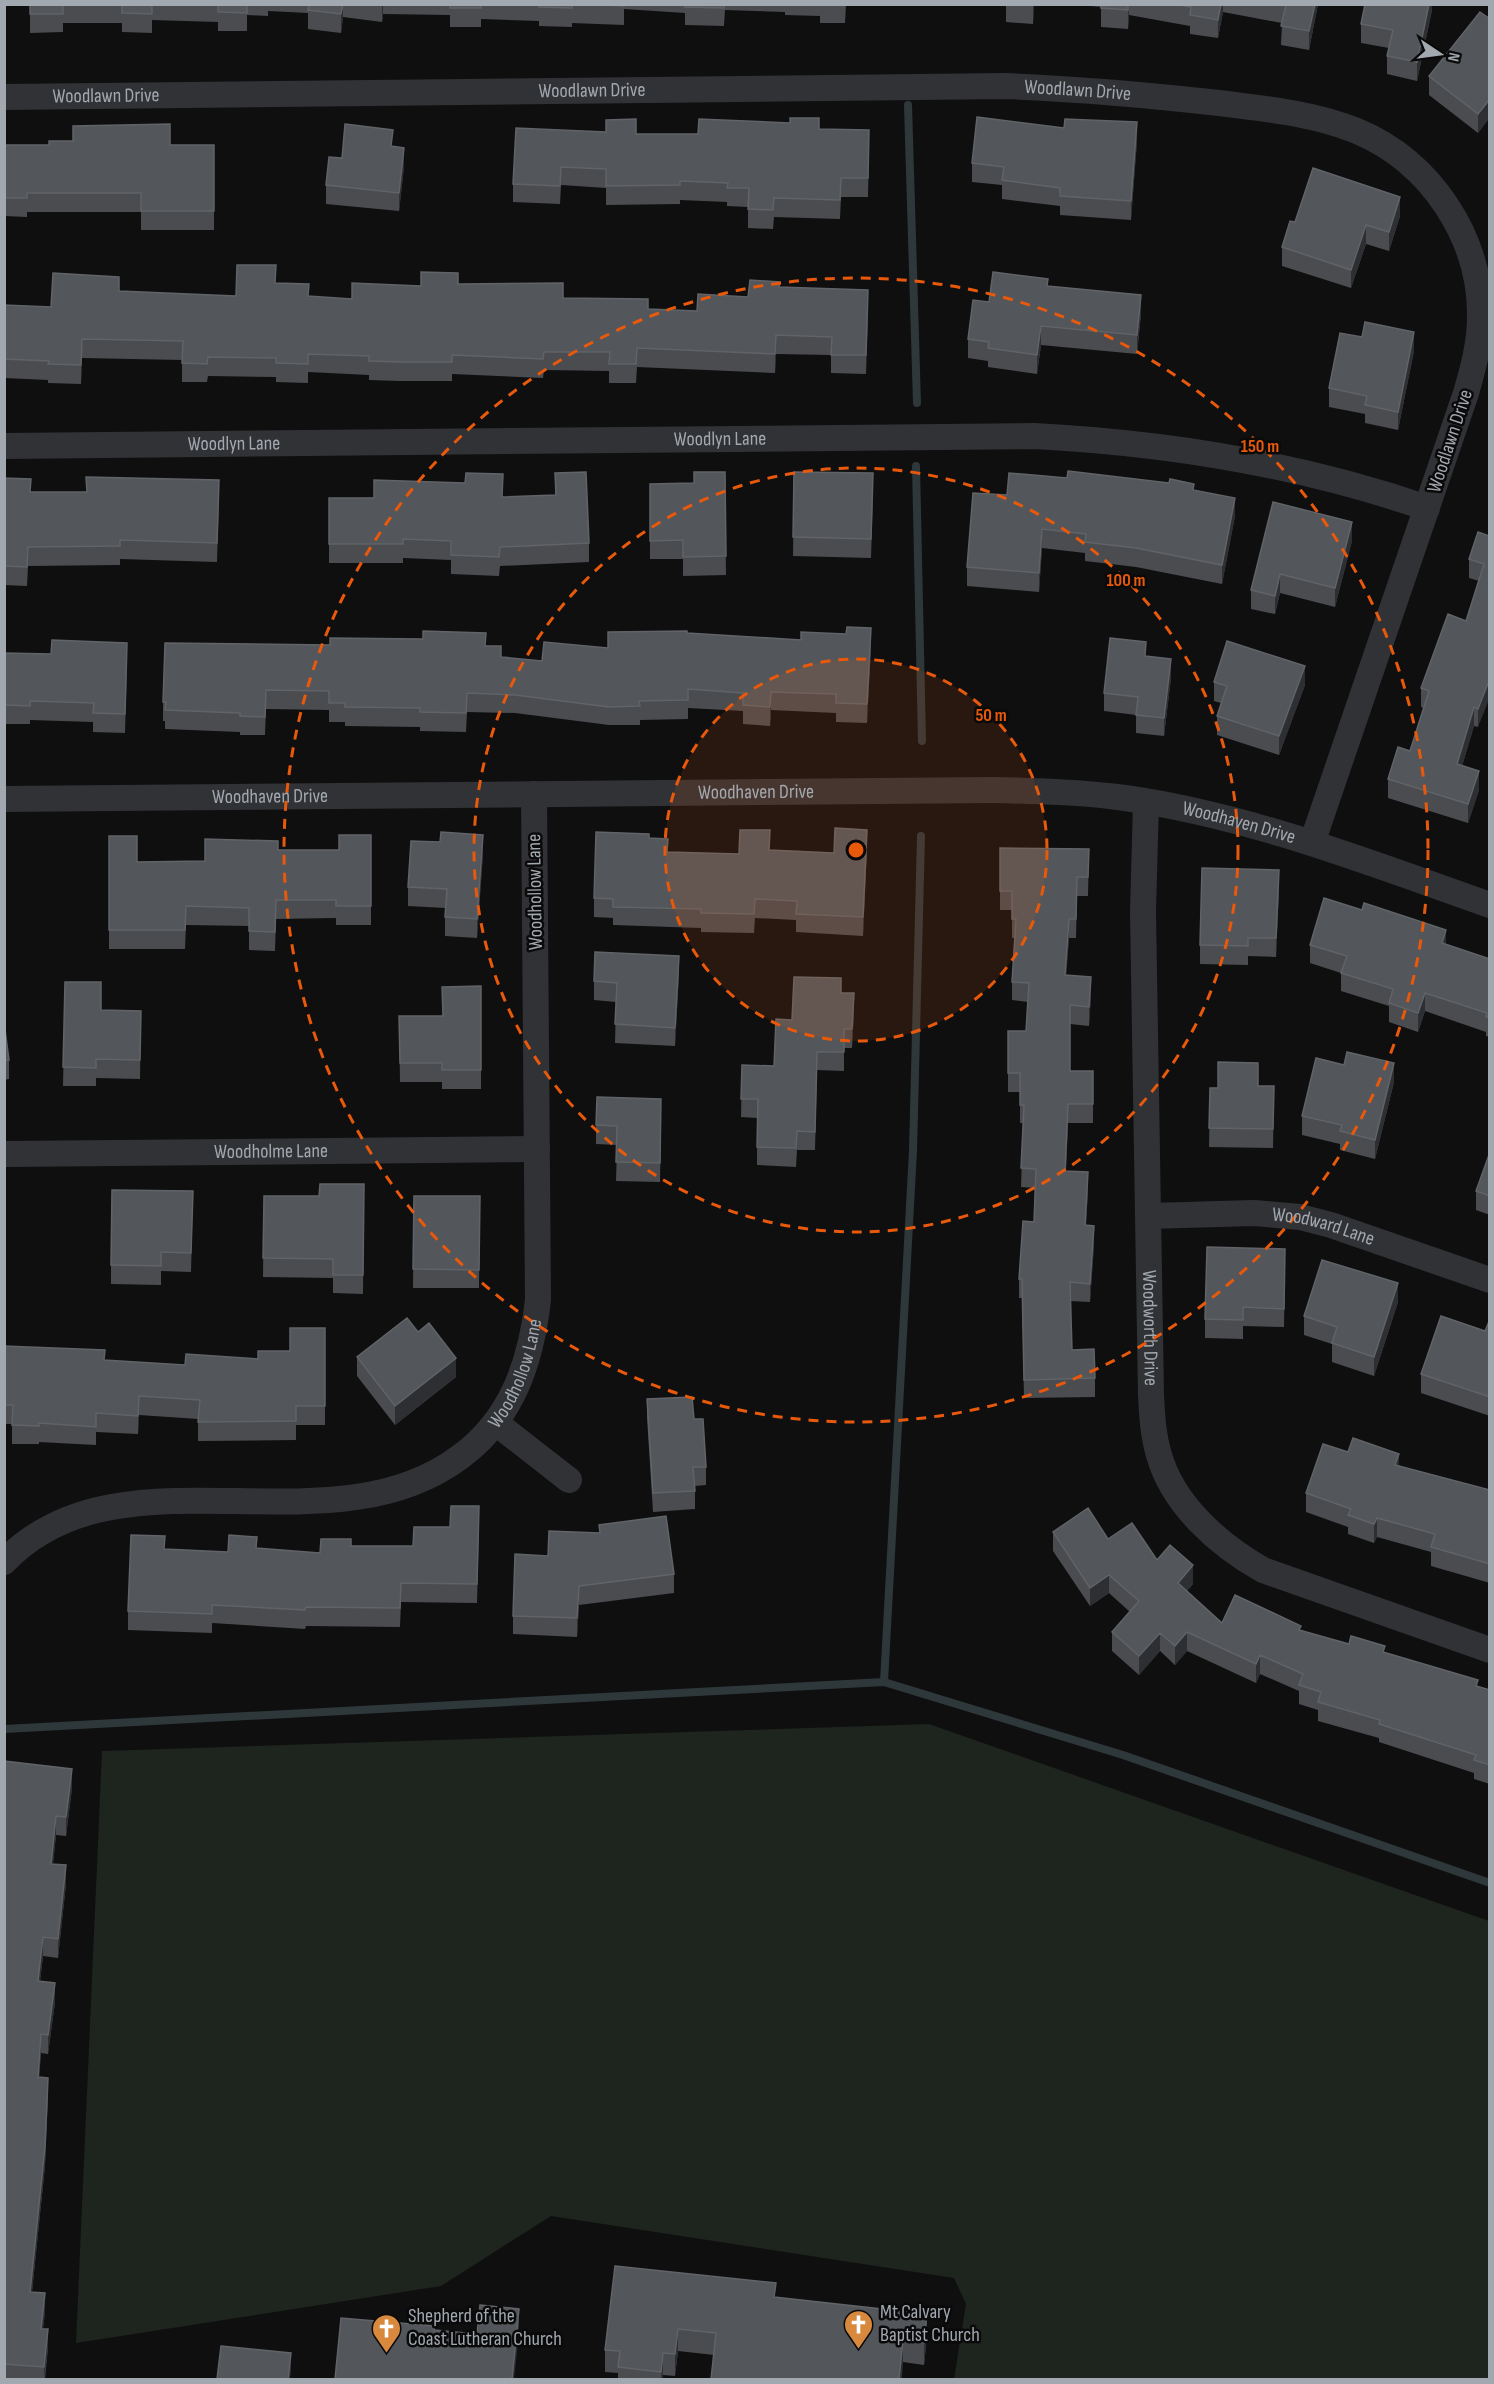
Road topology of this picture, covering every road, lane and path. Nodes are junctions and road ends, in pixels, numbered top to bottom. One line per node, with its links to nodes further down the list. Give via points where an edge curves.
1 (4, 97): 3 (street, Woodlawn Drive, via 1006,86 1145,94 1280,112 1346,127 1394,153 1435,190 1455,220 1475,271 1480,317 1477,351)
2 (4, 446): 3 (street, Woodlyn Lane, via 1006,435 1124,443 1222,457 1351,484)
3 (1427, 508): 7 (street, Woodlawn Drive)
4 (534, 794): 5 (street, Woodhaven Drive); 6 (street, Woodhaven Drive, via 993,790 1073,793); 9 (street, Woodhollow Lane)
5 (4, 799)
6 (1146, 802): 7 (street, Woodhaven Drive, via 1252,825); 11 (street, Woodworth Drive, via 1143,912)
7 (1312, 843): 8 (street, Woodhaven Drive)
8 (1490, 905)
9 (537, 1149): 10 (street, Woodholme Lane); 13 (street, Woodhollow Lane, via 539,1283 535,1328 522,1376)
10 (4, 1154)
11 (1149, 1216): 12 (street, Woodward Lane, via 1254,1213 1300,1217); 16 (street, Woodworth Drive, via 1155,1439 1163,1469 1187,1507 1216,1537 1263,1570)
12 (1490, 1280)
13 (496, 1423): 14 (street); 15 (street, Woodhollow Lane, via 472,1449 444,1468 386,1493 348,1500 118,1506 63,1522)
14 (569, 1480)
15 (6, 1557)
16 (1490, 1650)

